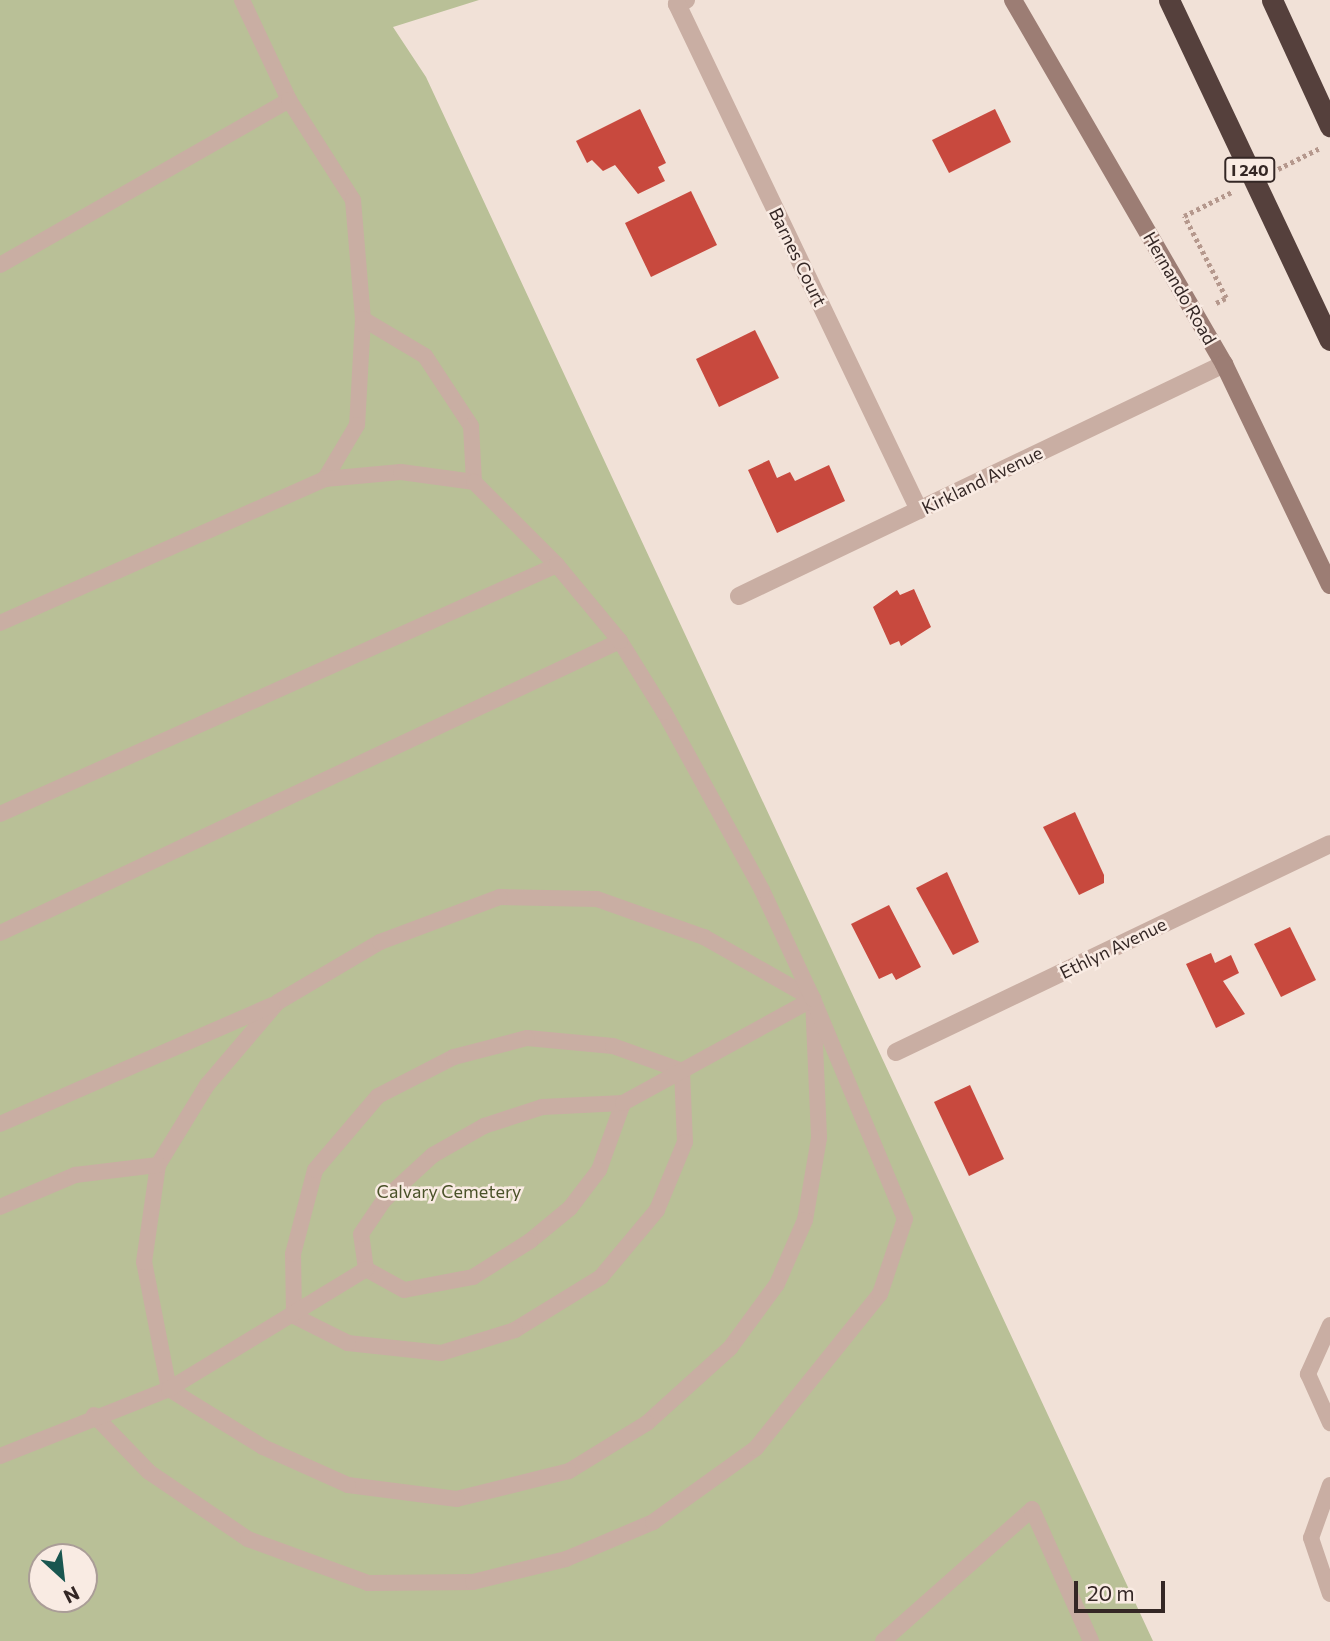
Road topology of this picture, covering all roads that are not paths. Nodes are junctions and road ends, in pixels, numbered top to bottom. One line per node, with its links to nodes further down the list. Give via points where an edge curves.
1 (242, 0): 6 (lane)
2 (1013, 0): 11 (street, Hernando Road)
3 (1169, 0): 10 (highway, I 240)
4 (1272, 0): 7 (highway)
5 (679, 1): 14 (street, Barnes Court)
6 (289, 100): 8 (lane); 9 (lane, via 353,200)
7 (1330, 126)
8 (0, 265)
9 (363, 319): 12 (lane, via 357,425); 13 (lane, via 425,356 471,426)
10 (1330, 340)
11 (1224, 364): 14 (street, Kirkland Avenue); 16 (street, Hernando Road)
12 (325, 479): 13 (lane, via 401,472); 18 (lane)
13 (474, 482): 15 (lane)
14 (919, 510): 17 (street, Kirkland Avenue)
15 (557, 565): 19 (lane); 20 (lane)
16 (1330, 585)
17 (739, 596)
18 (0, 623)
19 (620, 641): 22 (lane); 23 (lane, via 762,890)
20 (0, 814)
21 (1330, 844): 25 (street, Ethlyn Avenue)
22 (0, 933)
23 (813, 999): 24 (lane, via 704,937 597,900 500,897 380,942); 26 (lane); 34 (lane, via 819,1138 805,1220 778,1284 730,1348 648,1423 569,1471 457,1499 348,1485 263,1447); 35 (lane, via 905,1219 880,1294 825,1367 756,1448 653,1522 566,1559 473,1582 368,1583 248,1539 149,1472)
24 (278, 1002): 28 (lane); 29 (lane, via 207,1085)
25 (896, 1052)
26 (682, 1071): 27 (lane); 32 (lane, via 685,1142 657,1210 601,1277 515,1330 441,1353 348,1343); 32 (lane, via 613,1046 527,1038 454,1057 378,1096 316,1170 293,1254)
27 (623, 1103): 31 (lane, via 542,1107 484,1126 433,1155 384,1200 361,1234); 31 (lane, via 599,1170 570,1208 518,1248 473,1277 404,1290)
28 (0, 1125)
29 (158, 1165): 30 (lane, via 75,1175); 34 (lane, via 144,1262)
30 (0, 1207)
31 (366, 1269): 32 (lane)
32 (294, 1316): 34 (lane)
33 (1330, 1325): 36 (lane, via 1308,1374)
34 (169, 1389): 35 (lane)
35 (94, 1415): 37 (lane)
36 (1330, 1423)
37 (0, 1456)
38 (1330, 1485): 39 (lane, via 1311,1538)
39 (1330, 1594)
40 (883, 1641): 41 (lane, via 1032,1509)
41 (1091, 1641)

